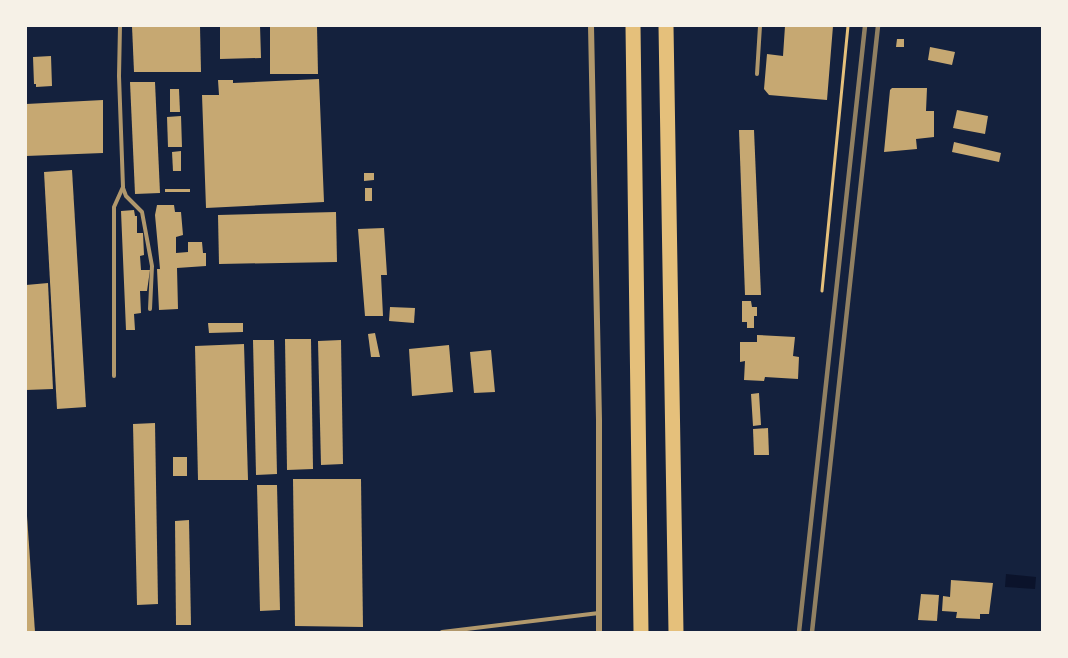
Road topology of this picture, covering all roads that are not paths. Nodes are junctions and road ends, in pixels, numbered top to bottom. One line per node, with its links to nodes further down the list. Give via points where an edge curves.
1 (120, 26): 7 (lane)
2 (591, 26): 10 (street)
3 (633, 26): 13 (highway)
4 (666, 26): 14 (highway)
5 (760, 26): 6 (lane)
6 (757, 74)
7 (123, 187): 8 (lane, via 126,196 142,212 152,266); 9 (lane, via 114,207)
8 (150, 309)
9 (114, 376)
10 (599, 612): 11 (lane); 12 (street)
11 (442, 633)
12 (599, 633)
13 (641, 633)
14 (676, 633)

